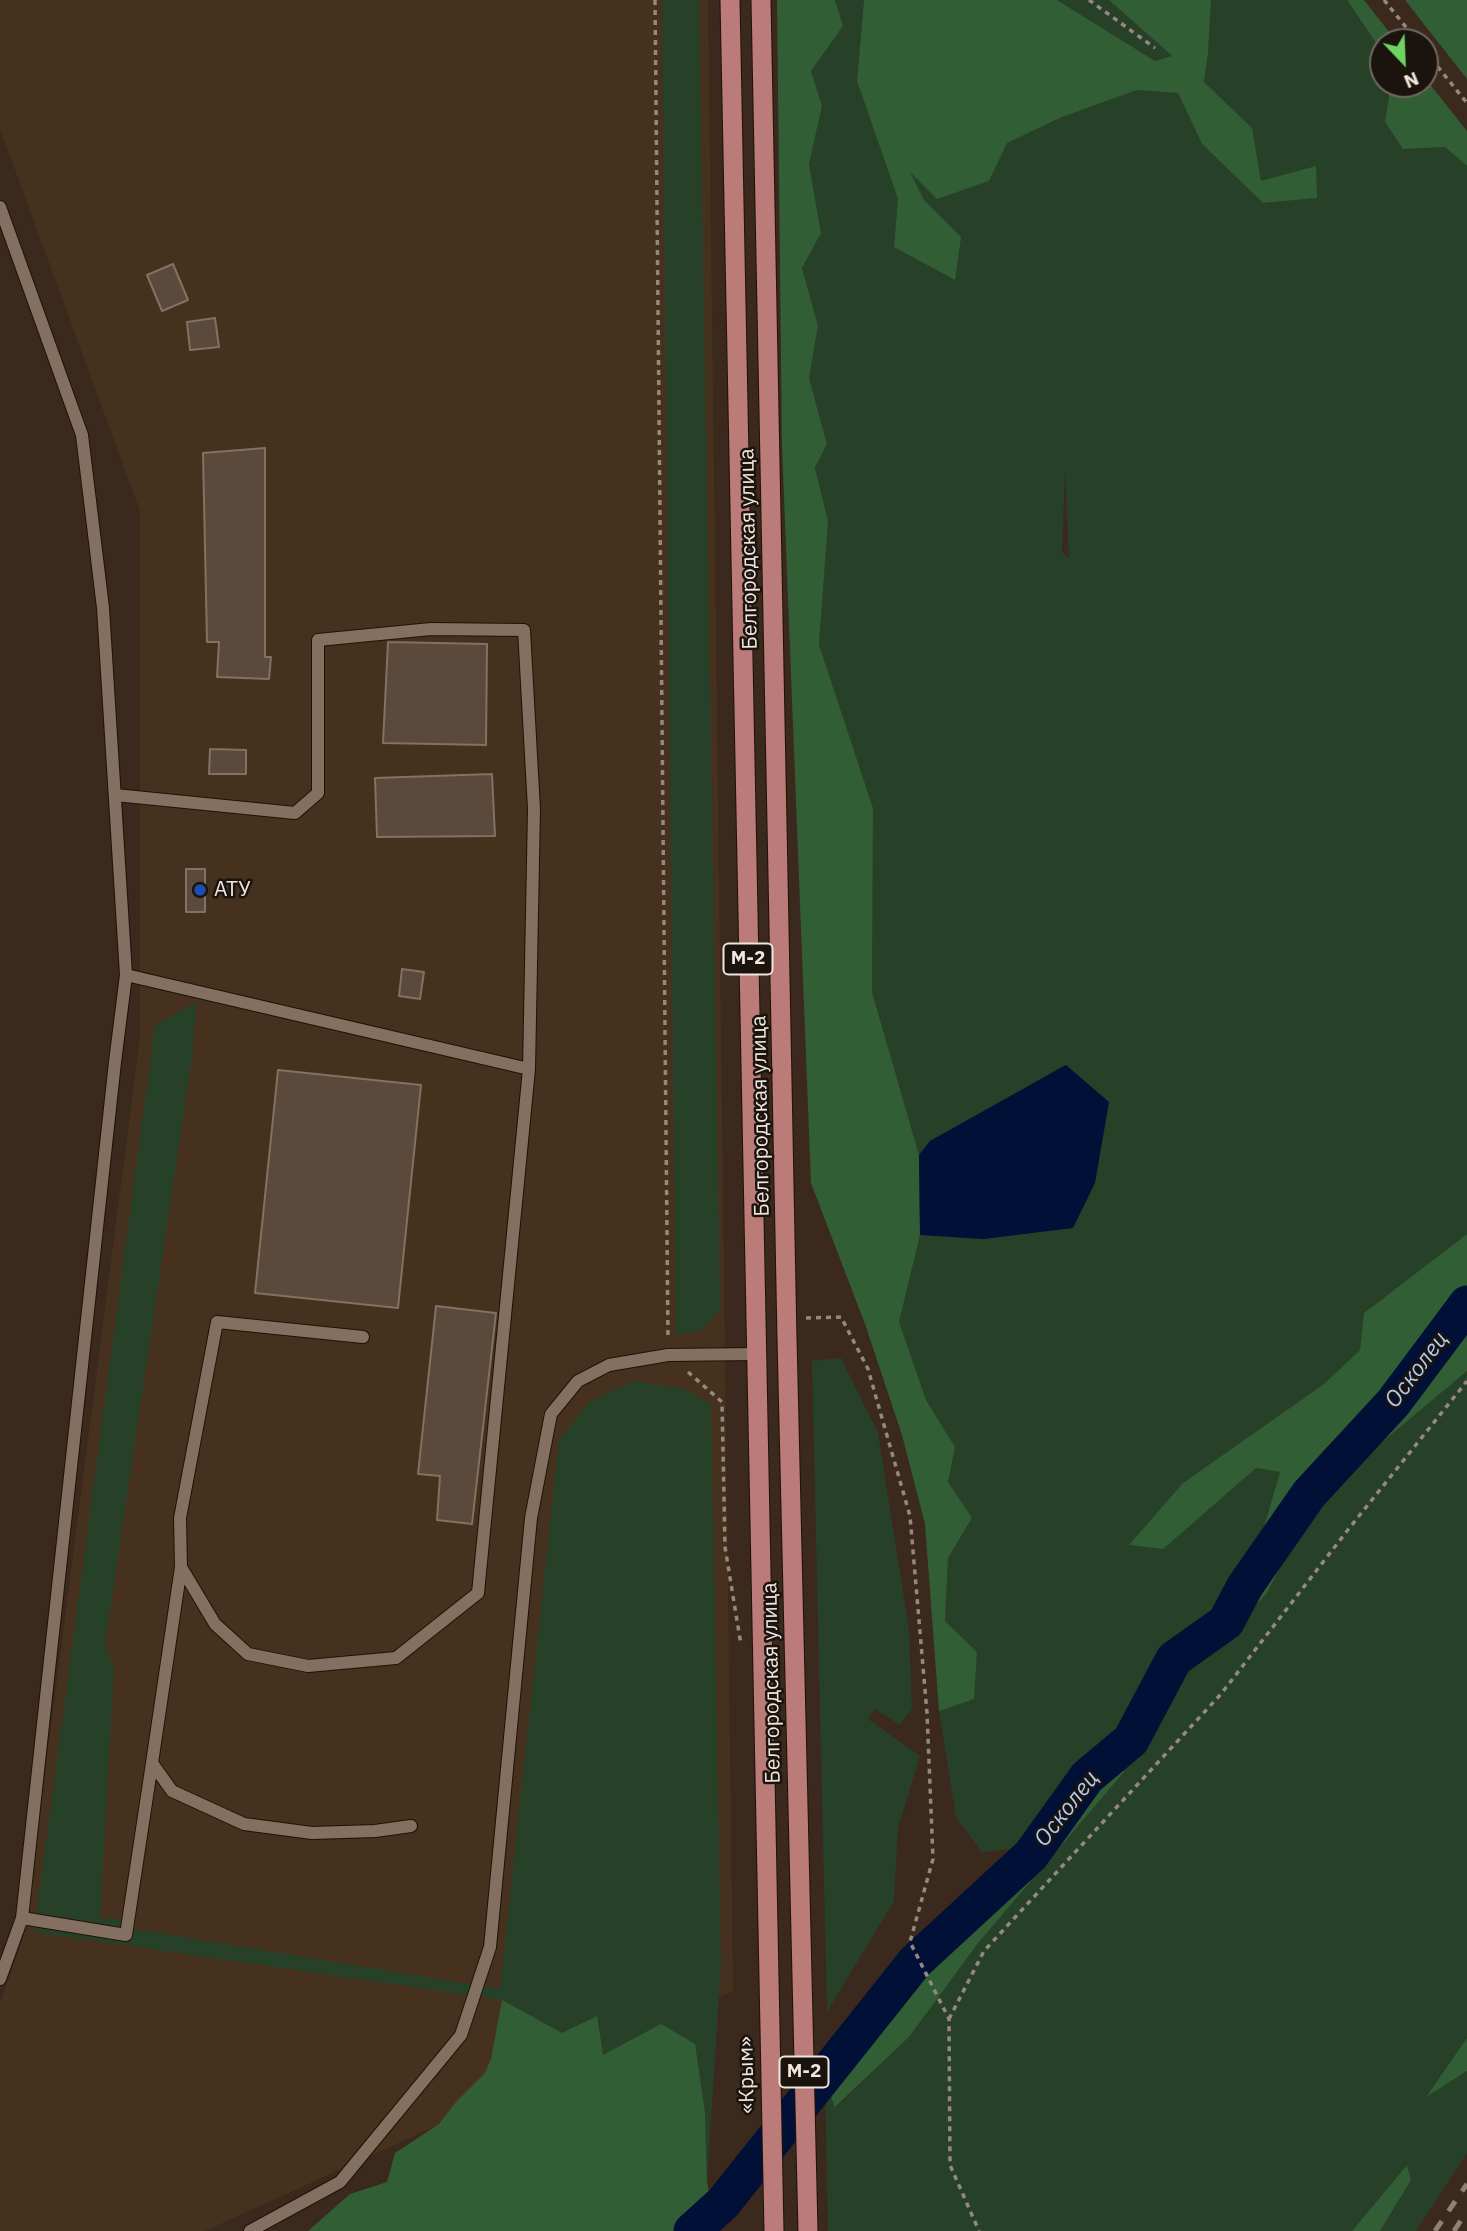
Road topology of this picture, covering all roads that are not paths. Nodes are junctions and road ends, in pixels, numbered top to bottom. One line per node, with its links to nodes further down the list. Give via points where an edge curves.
1 (730, 0): 8 (main road, Белгородская улица / М-2)
2 (761, 0): 9 (main road, Белгородская улица / М-2)
3 (0, 207): 4 (lane, via 82,435 103,608)
4 (115, 795): 5 (lane); 6 (lane, via 295,813 318,793 318,640 431,629 524,630 534,809)
5 (126, 975): 6 (lane); 13 (lane)
6 (529, 1069): 10 (lane, via 478,1593 396,1658 309,1666 248,1654 215,1624)
7 (363, 1337): 10 (lane, via 217,1322 180,1518)
8 (755, 1353): 9 (main road); 14 (main road, Белгородская улица / М-2); 16 (lane, via 668,1355 609,1365 578,1381 551,1414 531,1518 490,1947 461,2035 340,2182)
9 (788, 1353): 18 (main road, Белгородская улица / М-2)
10 (181, 1567): 11 (lane)
11 (152, 1763): 12 (lane, via 172,1790 244,1824 312,1833); 13 (lane, via 127,1935)
12 (411, 1826)
13 (22, 1918): 15 (lane)
14 (766, 1918): 17 (main road, «Крым» / М-2)
15 (0, 1979)
16 (250, 2231)
17 (774, 2231)
18 (808, 2231)

